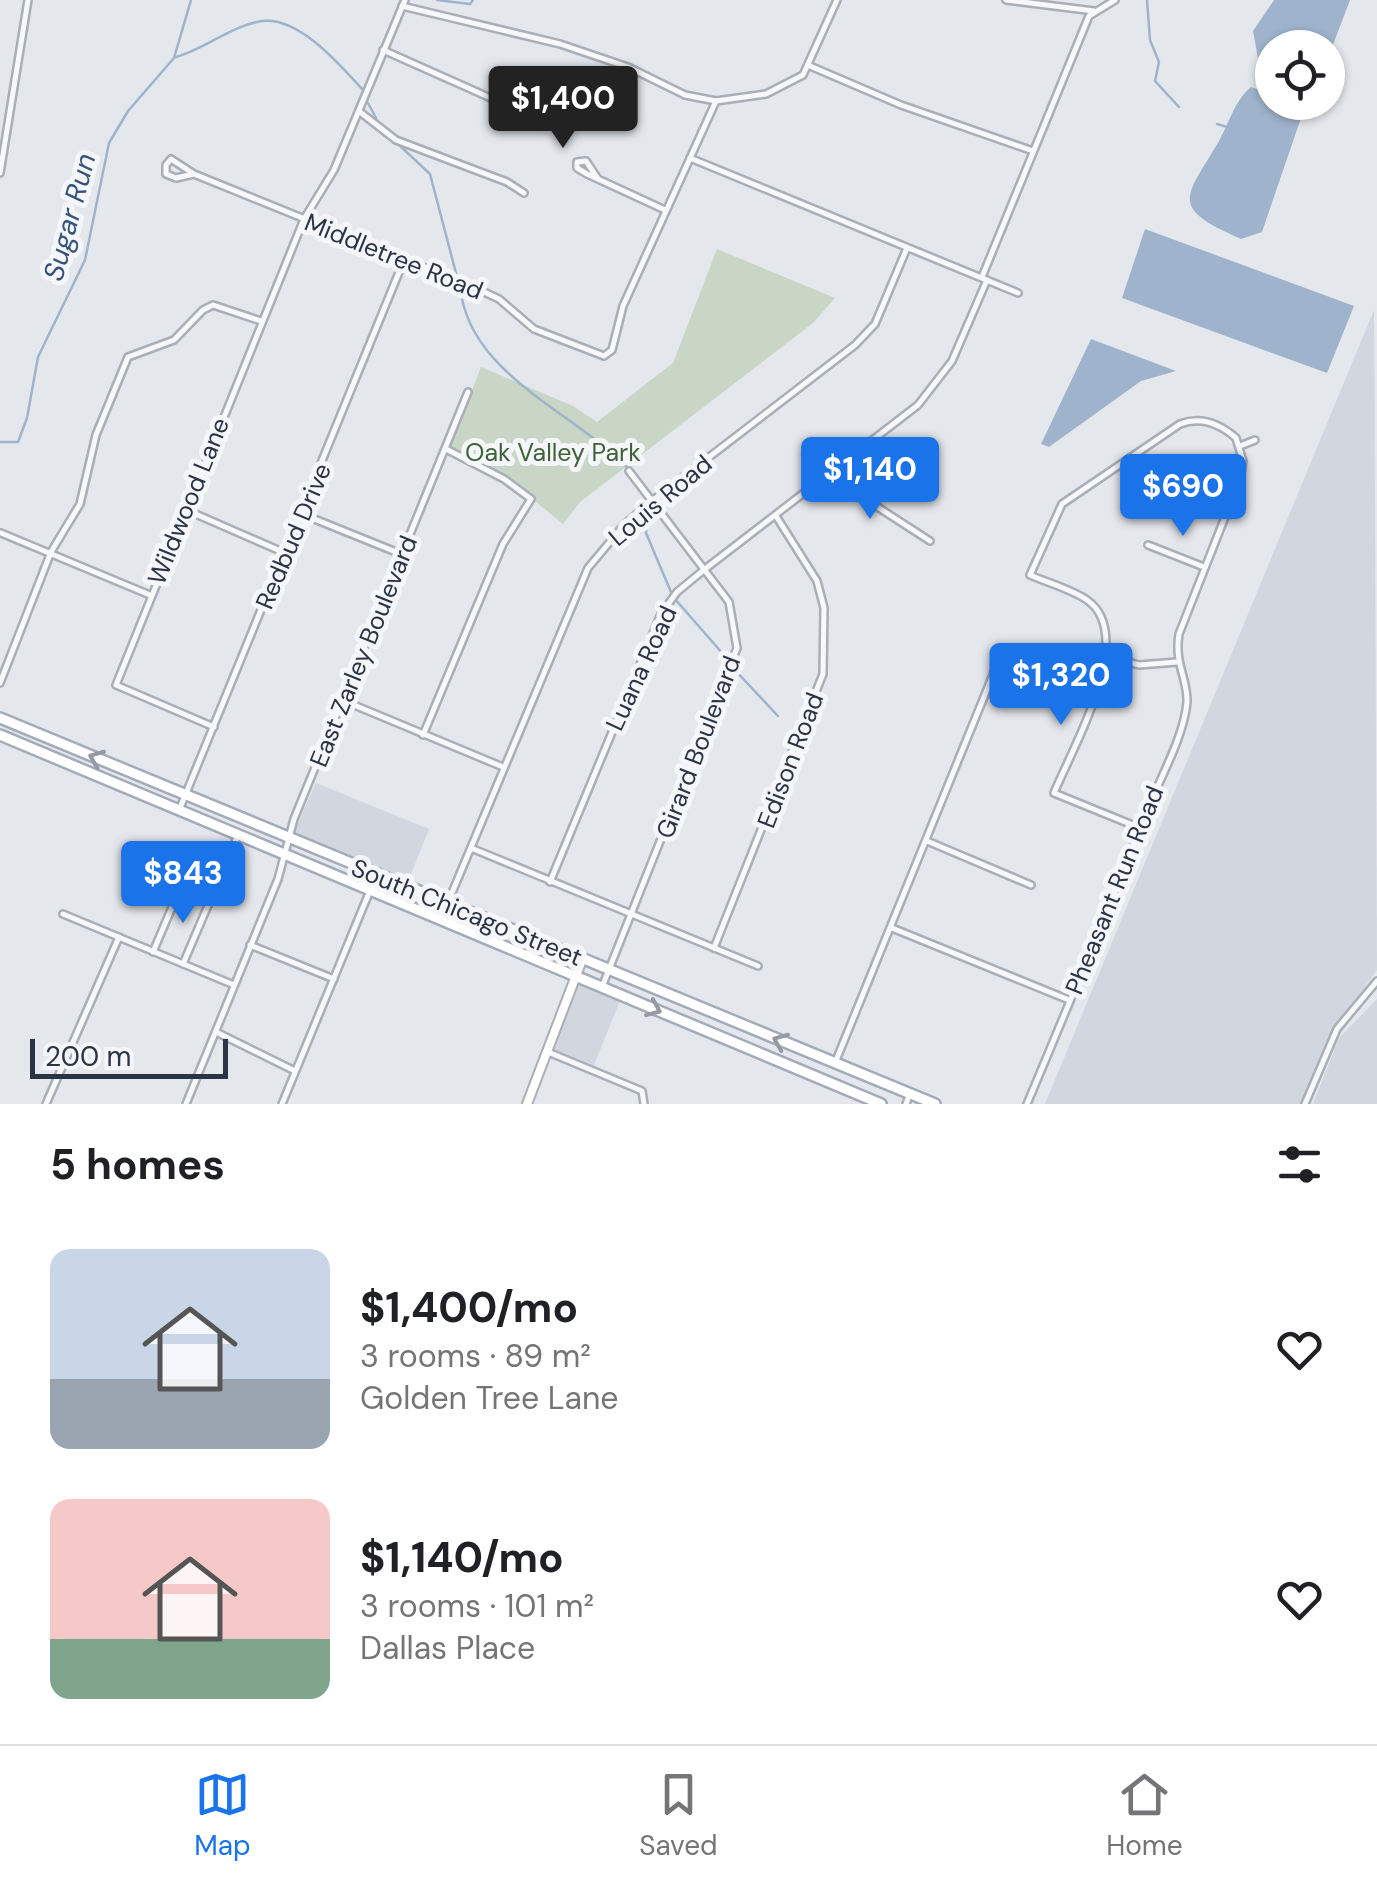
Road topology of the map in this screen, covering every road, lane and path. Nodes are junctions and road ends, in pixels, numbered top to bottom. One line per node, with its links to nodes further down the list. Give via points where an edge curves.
1 (28, 0): 14 (street)
2 (837, 0): 8 (street)
3 (1006, 0): 6 (street)
4 (1114, 0): 6 (street)
5 (404, 3): 7 (street, Wildwood Lane); 9 (street, via 560,44)
6 (1097, 12): 12 (street, Luana Road)
7 (383, 50): 10 (street, Wildwood Lane); 11 (street)
8 (810, 66): 9 (street, via 766,94); 12 (street)
9 (716, 101): 13 (street, Middletree Road)
10 (360, 112): 17 (street, via 396,140); 19 (street, Wildwood Lane)
11 (531, 116)
12 (1033, 152): 22 (street, Luana Road)
13 (690, 158): 18 (street, Middletree Road); 20 (street)
14 (0, 172)
15 (194, 174): 15 (street, Middletree Road, via 176,178 166,174 166,165 172,159); 19 (street, Middletree Road)
16 (598, 179): 18 (street)
17 (524, 193)
18 (665, 210): 21 (street, Middletree Road, via 623,306 612,350 604,356 534,330 499,299)
19 (304, 219): 21 (street, Middletree Road); 24 (street, Wildwood Lane)
20 (907, 248): 22 (street); 31 (street, Louis Road, via 875,324 855,345)
21 (404, 260): 33 (street, Redbud Drive)
22 (984, 279): 23 (street); 29 (street, Luana Road, via 963,340 938,383)
23 (1018, 293)
24 (261, 321): 32 (street, Wildwood Lane); 38 (street, via 214,305 174,340 128,357 96,435 80,504)
25 (468, 392): 28 (street, East Zarley Boulevard)
26 (1255, 440): 27 (street)
27 (1240, 446): 41 (street, Pheasant Run Road, via 1240,479); 44 (street, via 1208,422 1180,424 1062,504 1030,575 1098,611 1108,634)
28 (446, 448): 40 (street, East Zarley Boulevard); 52 (street, via 531,499 503,544)
29 (844, 463): 34 (street, Luana Road); 36 (street, via 879,508)
30 (628, 471): 31 (street, Girard Boulevard)
31 (652, 500): 42 (street, Girard Boulevard); 53 (street, Louis Road, via 588,568)
32 (184, 509): 39 (street); 43 (street, Wildwood Lane)
33 (302, 514): 39 (street, Redbud Drive); 40 (street)
34 (776, 516): 42 (street, Luana Road); 74 (street, Edison Road, via 817,582 824,608 823,674)
35 (1, 533): 38 (street)
36 (930, 541)
37 (1148, 544): 41 (street)
38 (51, 552): 43 (street); 47 (street)
39 (285, 553): 50 (street, Redbud Drive)
40 (402, 554): 48 (street, East Zarley Boulevard)
41 (1204, 566): 45 (street, Pheasant Run Road, via 1182,621)
42 (705, 570): 63 (street, Luana Road, via 661,614); 69 (street, Girard Boulevard, via 729,602 738,648)
43 (150, 595): 50 (street, Wildwood Lane, via 116,685)
44 (1107, 657): 45 (street, via 1139,665); 56 (street, via 1054,793)
45 (1177, 662): 56 (street, Pheasant Run Road, via 1187,702)
46 (997, 665): 59 (street)
47 (0, 683)
48 (342, 700): 52 (street); 58 (street, East Zarley Boulevard)
49 (0, 718): 54 (main road, South Chicago Street, one-way to 49)
50 (214, 727): 54 (street, Redbud Drive)
51 (0, 735): 55 (main road, South Chicago Street)
52 (423, 735): 53 (street)
53 (503, 767): 60 (street, Louis Road)
54 (186, 795): 55 (street, Redbud Drive); 58 (main road, South Chicago Street)
55 (180, 810): 57 (main road, South Chicago Street)
56 (1140, 828): 85 (street, Pheasant Run Road)
57 (238, 835): 61 (main road, South Chicago Street); 77 (street)
58 (288, 839): 61 (street, East Zarley Boulevard); 62 (main road, South Chicago Street)
59 (927, 841): 64 (street); 71 (street)
60 (471, 848): 63 (street); 67 (street, Louis Road)
61 (284, 854): 66 (main road, South Chicago Street); 73 (street, East Zarley Boulevard)
62 (376, 874): 66 (street); 67 (main road, South Chicago Street)
63 (550, 882): 69 (street)
64 (1031, 885)
65 (181, 886): 75 (street)
66 (370, 890): 70 (main road, South Chicago Street); 81 (street)
67 (448, 904): 70 (street, Louis Road); 76 (main road, South Chicago Street)
68 (63, 914): 72 (street)
69 (632, 915): 74 (street); 79 (street, Girard Boulevard)
70 (441, 919): 80 (main road, South Chicago Street)
71 (892, 928): 85 (street); 88 (street)
72 (118, 937): 75 (street); 91 (street)
73 (250, 945): 81 (street); 83 (street, East Zarley Boulevard)
74 (714, 948): 78 (street)
75 (153, 952): 77 (street)
76 (582, 960): 79 (main road, South Chicago Street); 80 (street)
77 (183, 964): 83 (street)
78 (758, 966)
79 (608, 971): 84 (street, Girard Boulevard); 88 (main road, South Chicago Street, one-way to 79)
80 (576, 976): 84 (main road, South Chicago Street); 87 (street)
81 (334, 979): 89 (street)
82 (1377, 981): 99 (street, via 1337,1029)
83 (234, 985): 86 (street, East Zarley Boulevard)
84 (602, 987): 96 (main road, South Chicago Street, one-way to 96)
85 (1070, 1000): 98 (street, Pheasant Run Road)
86 (216, 1032): 89 (street); 92 (street, East Zarley Boulevard)
87 (548, 1052): 94 (street); 95 (street, via 644,1094)
88 (836, 1063): 90 (main road, South Chicago Street)
89 (295, 1071): 93 (street)
90 (908, 1099): 97 (main road, South Chicago Street)
91 (46, 1104)
92 (186, 1104)
93 (282, 1104)
94 (527, 1104)
95 (644, 1104)
96 (882, 1104)
97 (935, 1104)
98 (1027, 1104)
99 (1305, 1104)

